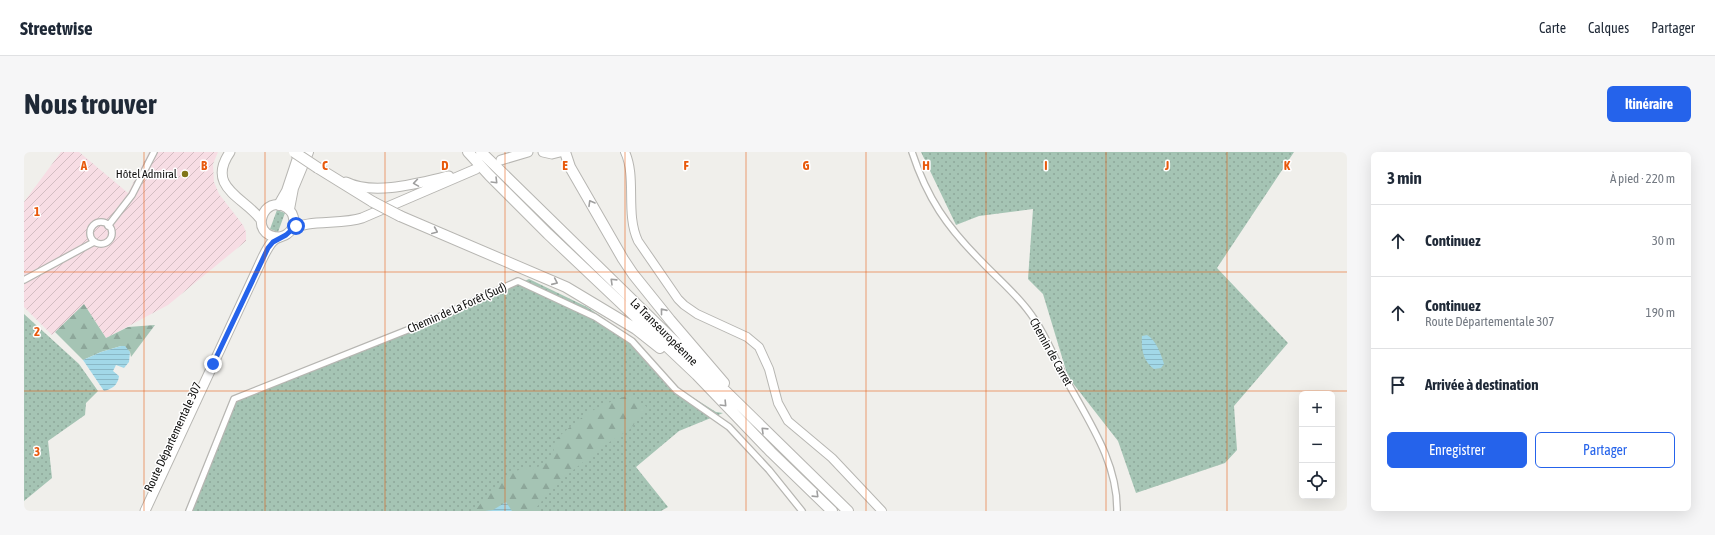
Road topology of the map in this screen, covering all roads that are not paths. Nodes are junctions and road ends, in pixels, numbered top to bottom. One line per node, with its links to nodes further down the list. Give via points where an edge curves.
1 (154, 152): 22 (street, via 132,195)
2 (230, 152): 20 (main road, via 223,168 227,188 236,198 255,211)
3 (235, 152): 18 (main road, via 227,166 230,186 244,199)
4 (294, 152): 16 (highway, bridge)
5 (300, 152): 17 (highway)
6 (308, 152): 19 (highway, via 293,188)
7 (468, 152): 28 (highway, La Transeuropéenne, one-way to 28, via 548,234)
8 (481, 152): 29 (highway, La Transeuropéenne, one-way to 8)
9 (528, 152): 15 (main road)
10 (543, 152): 11 (main road)
11 (560, 152)
12 (565, 152): 29 (highway, one-way to 12, via 725,383 670,320 622,259 570,167)
13 (625, 152): 36 (street, via 630,168 634,232 678,299 697,314 747,337 758,347 769,369 778,403 788,421 832,458)
14 (912, 152): 37 (street, Chemin de Carret, via 939,213 975,255 1022,303 1041,329 1106,454 1118,495)
15 (508, 156)
16 (319, 167): 21 (main road, one-way to 16, via 362,218 472,170 426,182 372,188 350,184); 28 (highway, one-way to 28, bridge, via 372,202 400,216 566,287 636,329 684,368)
17 (279, 205): 18 (main road); 19 (main road)
18 (268, 208): 20 (main road)
19 (290, 212): 21 (main road, via 306,220); 23 (main road, via 294,224)
20 (261, 220): 24 (main road)
21 (324, 224): 23 (main road, via 300,225)
22 (108, 226): 26 (street, via 112,231 109,241 103,244); 26 (street, via 102,223 93,226 90,232)
23 (291, 230): 25 (main road)
24 (265, 231): 25 (main road, via 271,236); 30 (main road, Route Départementale 307, via 264,243)
25 (279, 237): 31 (main road, Route Départementale 307, via 263,257)
26 (94, 242): 27 (street)
27 (24, 280)
28 (697, 375): 34 (highway, La Transeuropéenne, one-way to 34)
29 (730, 397): 35 (highway, La Transeuropéenne, one-way to 29)
30 (138, 511)
31 (145, 511)
32 (189, 511): 33 (street, Chemin de La Forêt (Sud), via 234,399 430,321 518,281 595,317 632,341 676,390 729,427)
33 (802, 511)
34 (832, 511)
35 (848, 511)
36 (882, 511)
37 (1118, 511)

